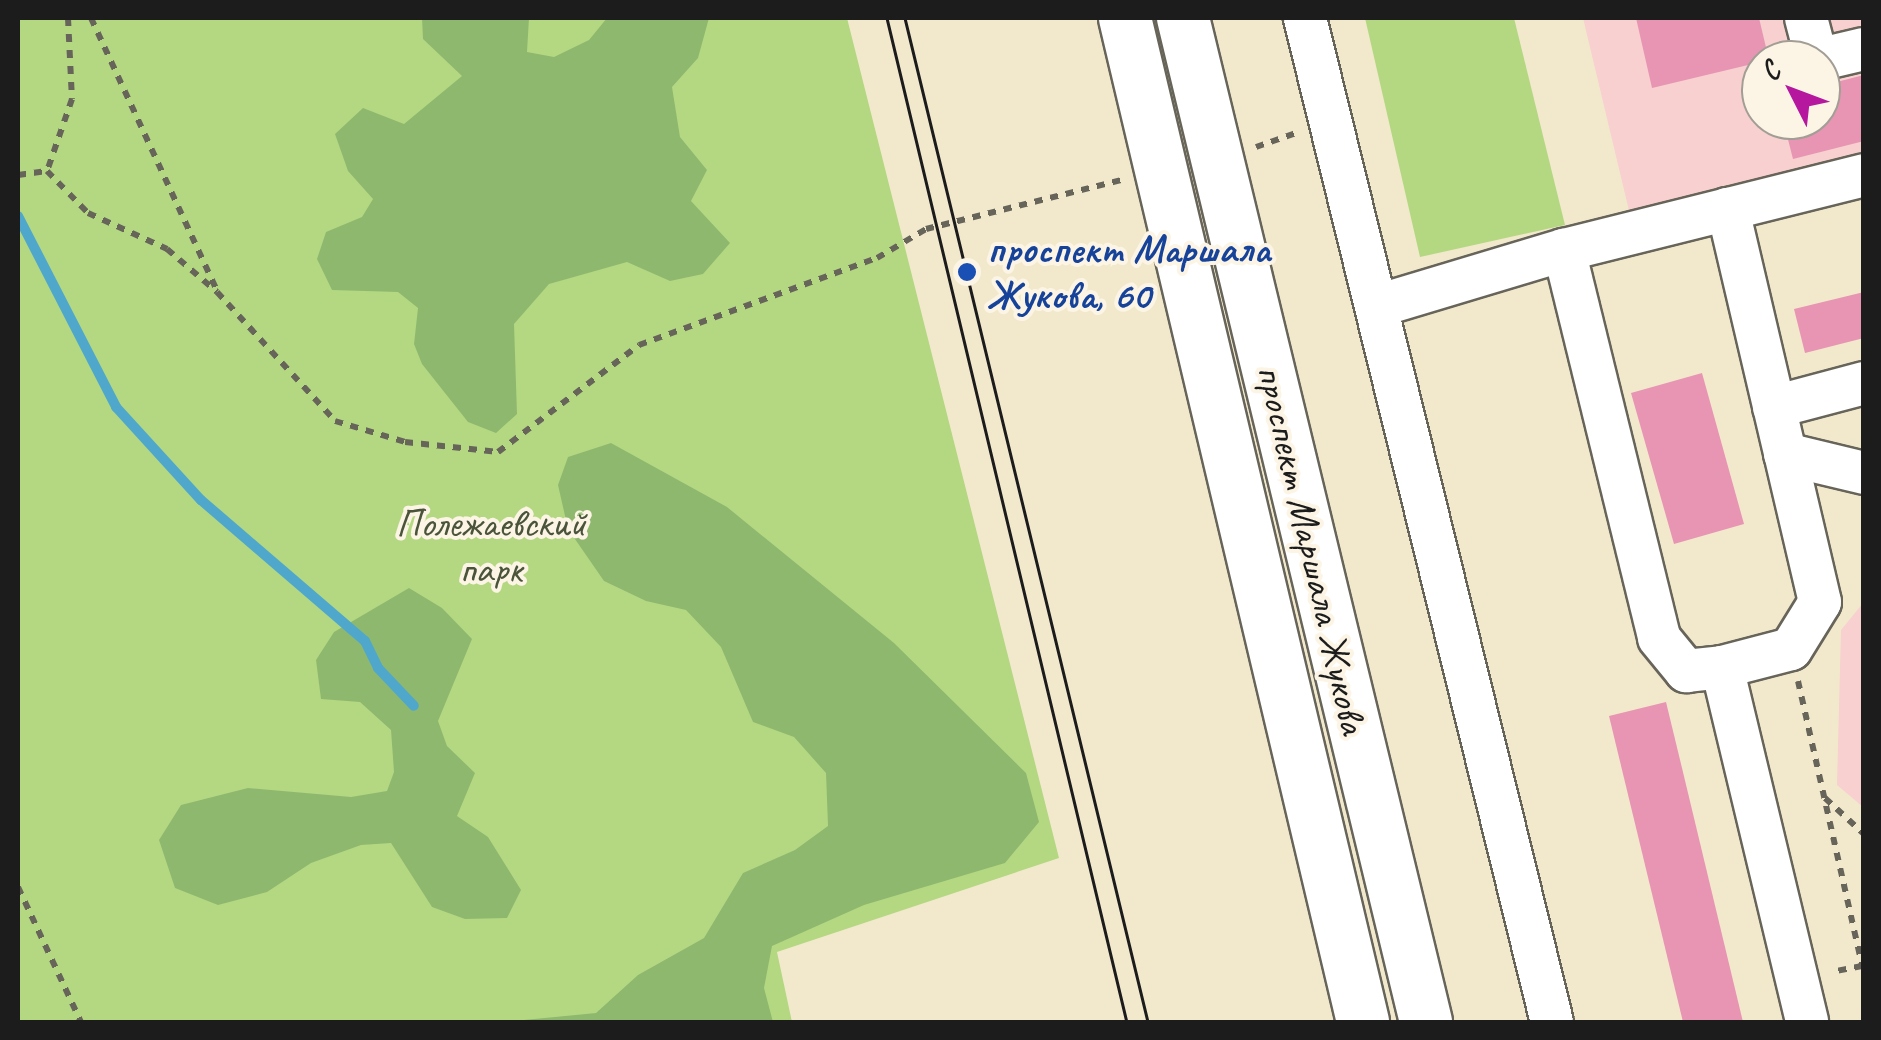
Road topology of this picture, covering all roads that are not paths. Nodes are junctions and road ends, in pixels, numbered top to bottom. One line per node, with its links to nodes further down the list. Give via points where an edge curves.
1 (1125, 18): 13 (main road, проспект Маршала Жукова)
2 (1184, 18): 14 (main road, проспект Маршала Жукова)
3 (1304, 18): 7 (street)
4 (1864, 176): 5 (street)
5 (1728, 209): 6 (street); 9 (street)
6 (1564, 250): 7 (street); 12 (street, via 1660,638 1686,672)
7 (1377, 306): 15 (street)
8 (1864, 383): 9 (street)
9 (1774, 407): 10 (street)
10 (1785, 454): 11 (street); 12 (street, via 1820,602 1791,649)
11 (1864, 472)
12 (1722, 667): 16 (street)
13 (1364, 1022)
14 (1426, 1022)
15 (1552, 1022)
16 (1807, 1022)

